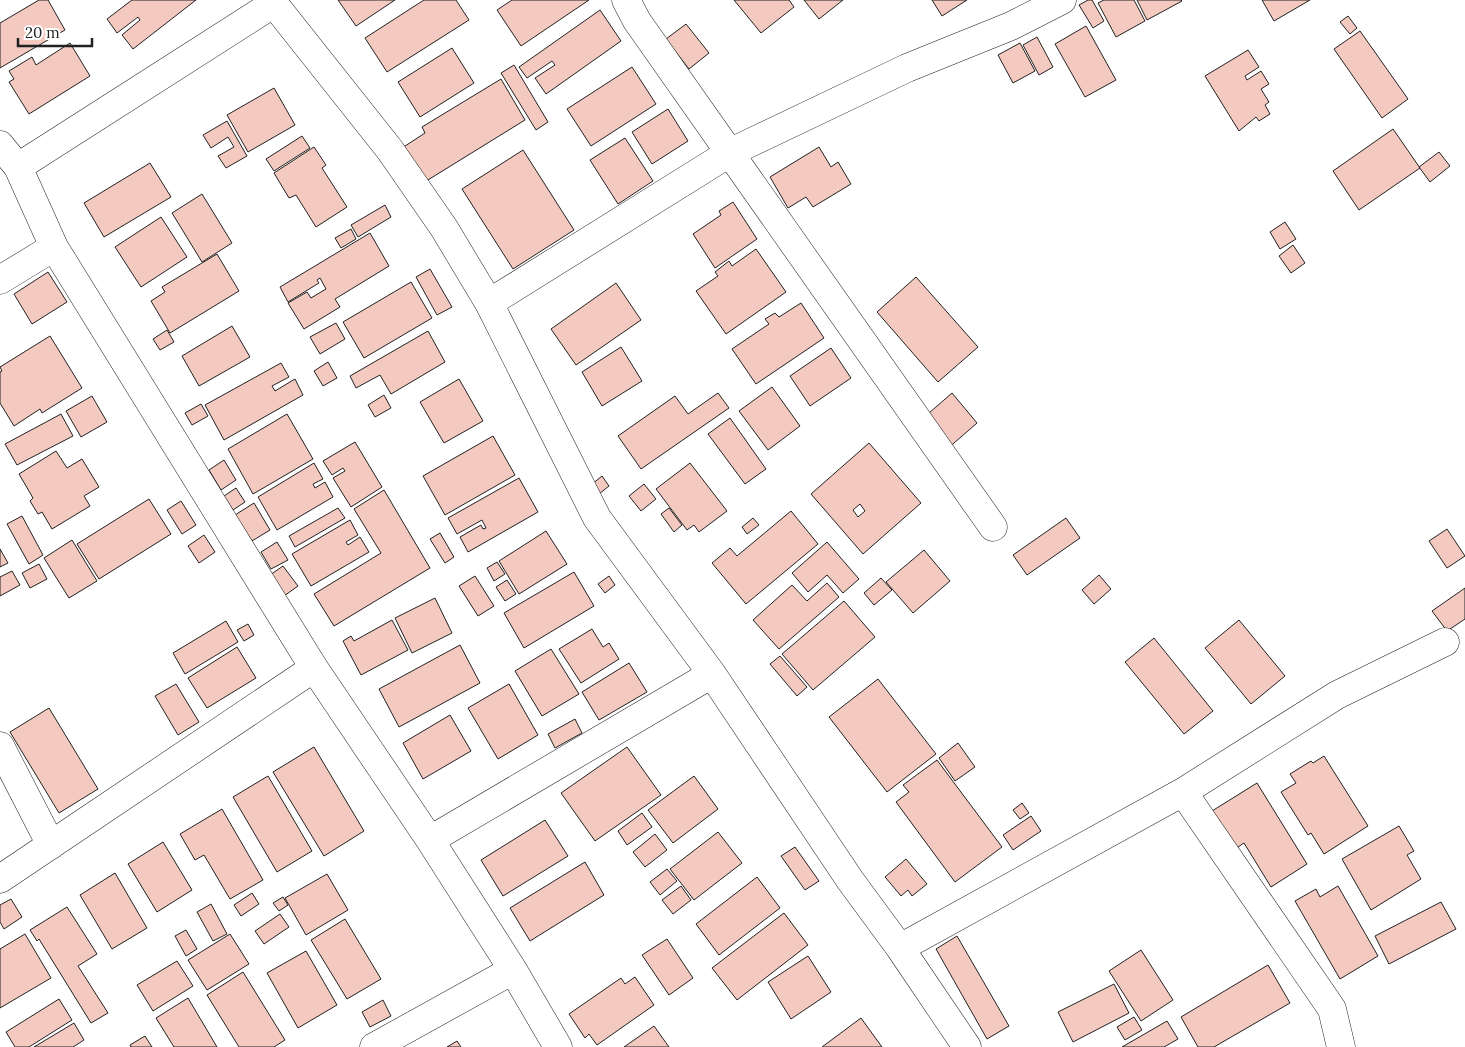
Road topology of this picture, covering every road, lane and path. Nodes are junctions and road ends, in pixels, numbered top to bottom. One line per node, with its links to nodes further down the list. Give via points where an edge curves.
1 (626, 0): 5 (street, via 637,21)
2 (1062, 0): 5 (street, via 1011,26 907,68)
3 (272, 2): 6 (street); 9 (street, via 390,150 444,228)
4 (0, 145): 6 (street)
5 (731, 152): 9 (street); 10 (street)
6 (18, 168): 7 (street)
7 (54, 247): 8 (street); 12 (street)
8 (0, 280)
9 (489, 303): 13 (street, via 597,518)
10 (992, 527)
11 (1445, 642): 15 (street, via 1337,695)
12 (314, 668): 16 (street); 17 (street)
13 (712, 674): 16 (street); 19 (street, via 850,880)
14 (0, 746): 17 (street)
15 (1183, 792): 19 (street); 24 (street, via 1332,1008)
16 (430, 840): 20 (street)
17 (51, 845): 18 (street)
18 (0, 879)
19 (900, 948): 23 (street)
20 (513, 970): 21 (street); 22 (street)
21 (374, 1047)
22 (558, 1047)
23 (967, 1047)
24 (1341, 1047)

